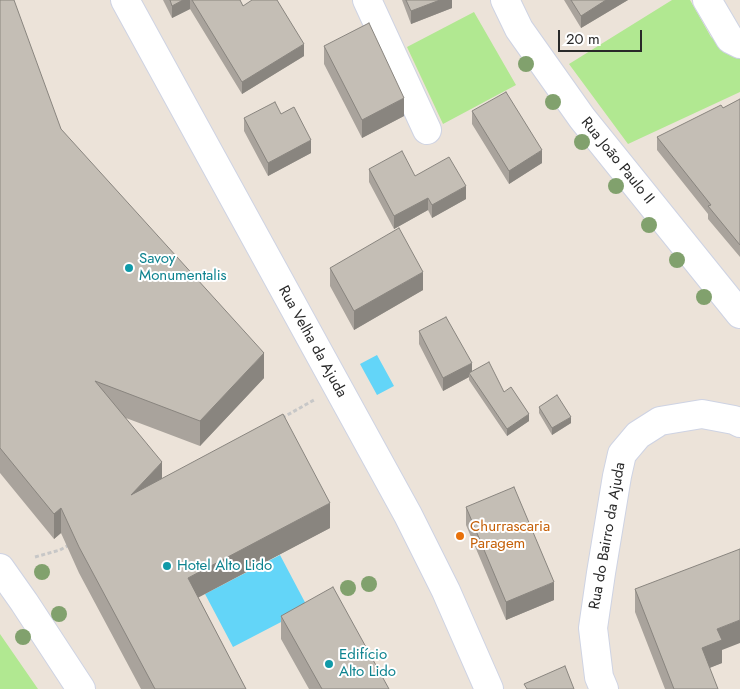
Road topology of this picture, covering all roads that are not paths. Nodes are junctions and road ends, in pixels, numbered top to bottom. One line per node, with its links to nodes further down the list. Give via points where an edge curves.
1 (125, 0): 11 (street, Rua Velha da Ajuda, via 408,516 446,591)
2 (367, 0): 6 (street)
3 (505, 0): 7 (street, Rua João Paulo II, via 519,29 582,118)
4 (708, 0): 5 (street, via 730,39)
5 (740, 44)
6 (428, 130)
7 (740, 314)
8 (740, 423): 12 (street, Rua do Bairro da Ajuda, via 702,414 660,422 638,435 622,454 593,628 599,677)
9 (0, 568): 10 (street)
10 (81, 689)
11 (489, 689)
12 (604, 689)

